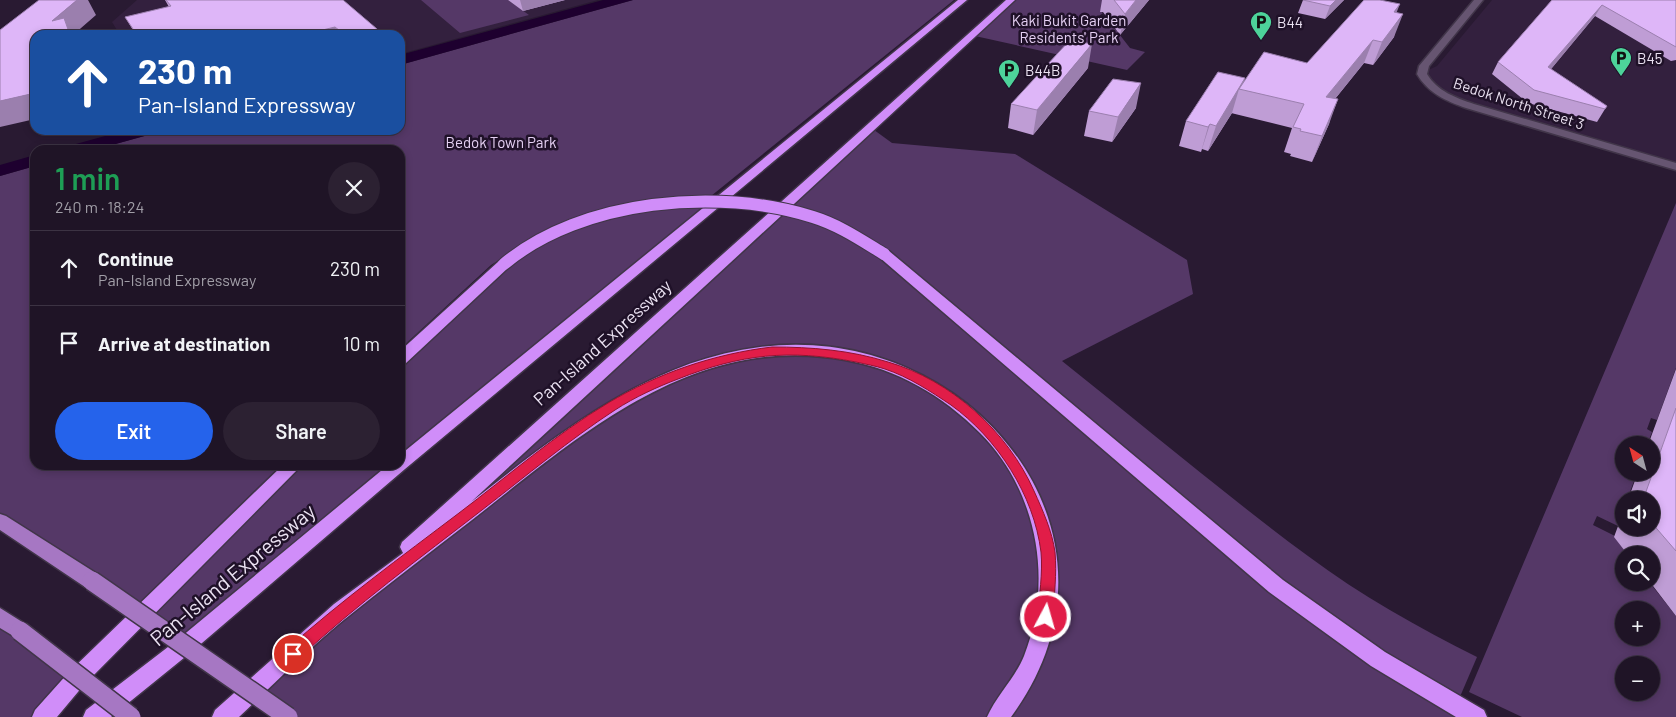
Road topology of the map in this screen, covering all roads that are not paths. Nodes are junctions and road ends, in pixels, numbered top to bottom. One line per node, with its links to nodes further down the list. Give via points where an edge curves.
1 (963, 0): 6 (highway, Pan-Island Expressway)
2 (1011, 0): 10 (highway, Pan-Island Expressway)
3 (1479, 0): 4 (street, Bedok North Street 3, via 1423,68 1423,76 1430,86 1470,106)
4 (1676, 167)
5 (405, 355): 18 (highway, bridge, via 504,264 547,237 598,218 645,206 708,200 751,202 802,213 841,227 884,254 1276,586 1378,659)
6 (405, 459)
7 (289, 470): 12 (highway, via 76,680)
8 (392, 470): 13 (highway, Pan-Island Expressway)
9 (0, 521): 16 (main road, bridge)
10 (335, 616): 15 (highway, Pan-Island Expressway); 17 (highway, via 573,433 639,391 693,368 745,354 792,351 844,356 903,371 964,408 997,440 1031,496 1042,522 1048,551 1046,617 1036,655 1019,689)
11 (0, 617): 14 (main road, bridge)
12 (43, 717)
13 (94, 717)
14 (131, 717)
15 (223, 717)
16 (288, 717)
17 (998, 717)
18 (1476, 717)

